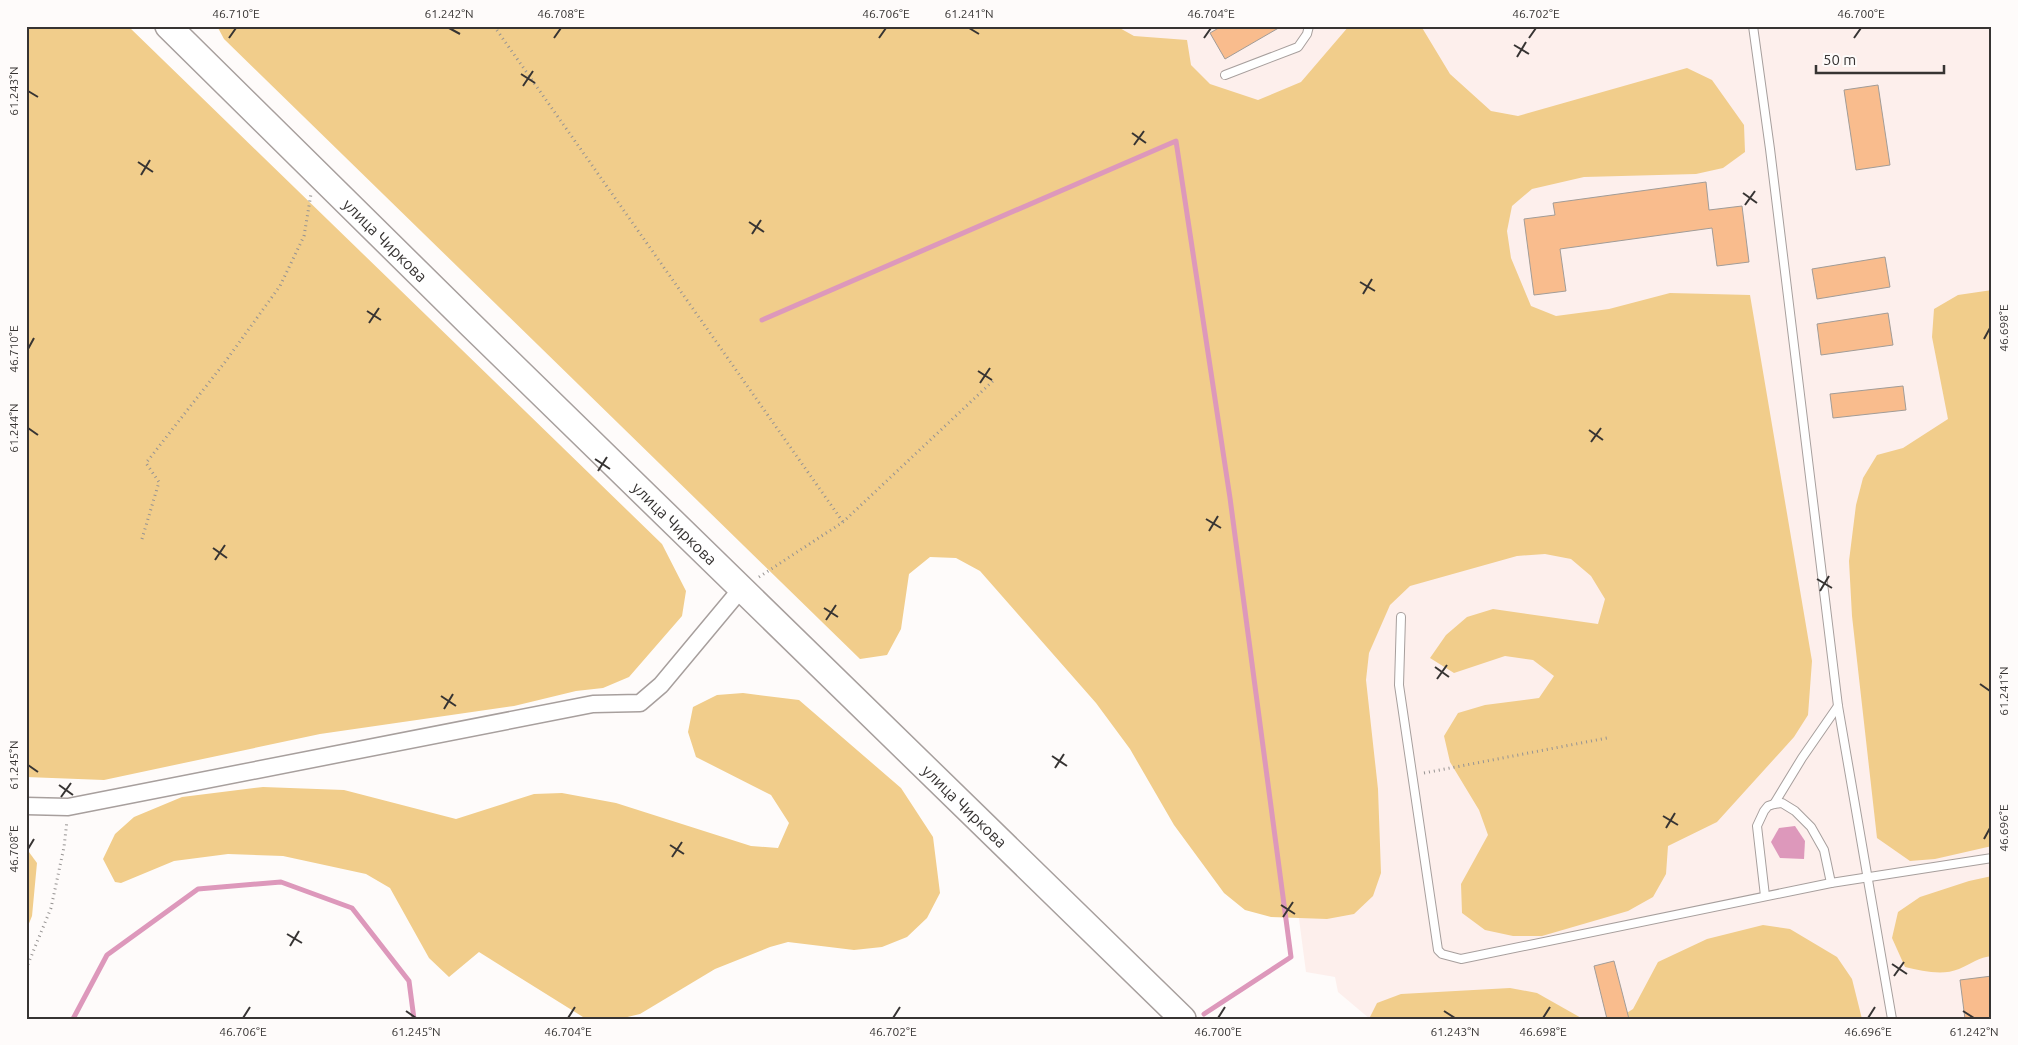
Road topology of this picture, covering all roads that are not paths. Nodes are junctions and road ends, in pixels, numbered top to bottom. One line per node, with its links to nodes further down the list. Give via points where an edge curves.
1 (168, 26): 5 (main road, улица Чиркова)
2 (1309, 26): 4 (lane, via 1298,47)
3 (1753, 26): 7 (lane)
4 (1225, 75)
5 (741, 588): 9 (street, via 661,685 640,703 592,704 68,807); 14 (main road, улица Чиркова)
6 (1401, 617): 13 (lane, via 1399,684 1438,950 1442,954 1461,959)
7 (1838, 706): 8 (lane); 11 (lane)
8 (1774, 804): 12 (lane, via 1782,803 1795,811 1811,827 1824,850); 13 (lane, via 1764,811 1757,826)
9 (26, 806)
10 (1992, 858): 11 (lane)
11 (1869, 877): 12 (lane); 15 (lane)
12 (1830, 883): 13 (lane)
13 (1765, 896)
14 (1183, 1019)
15 (1892, 1019)

